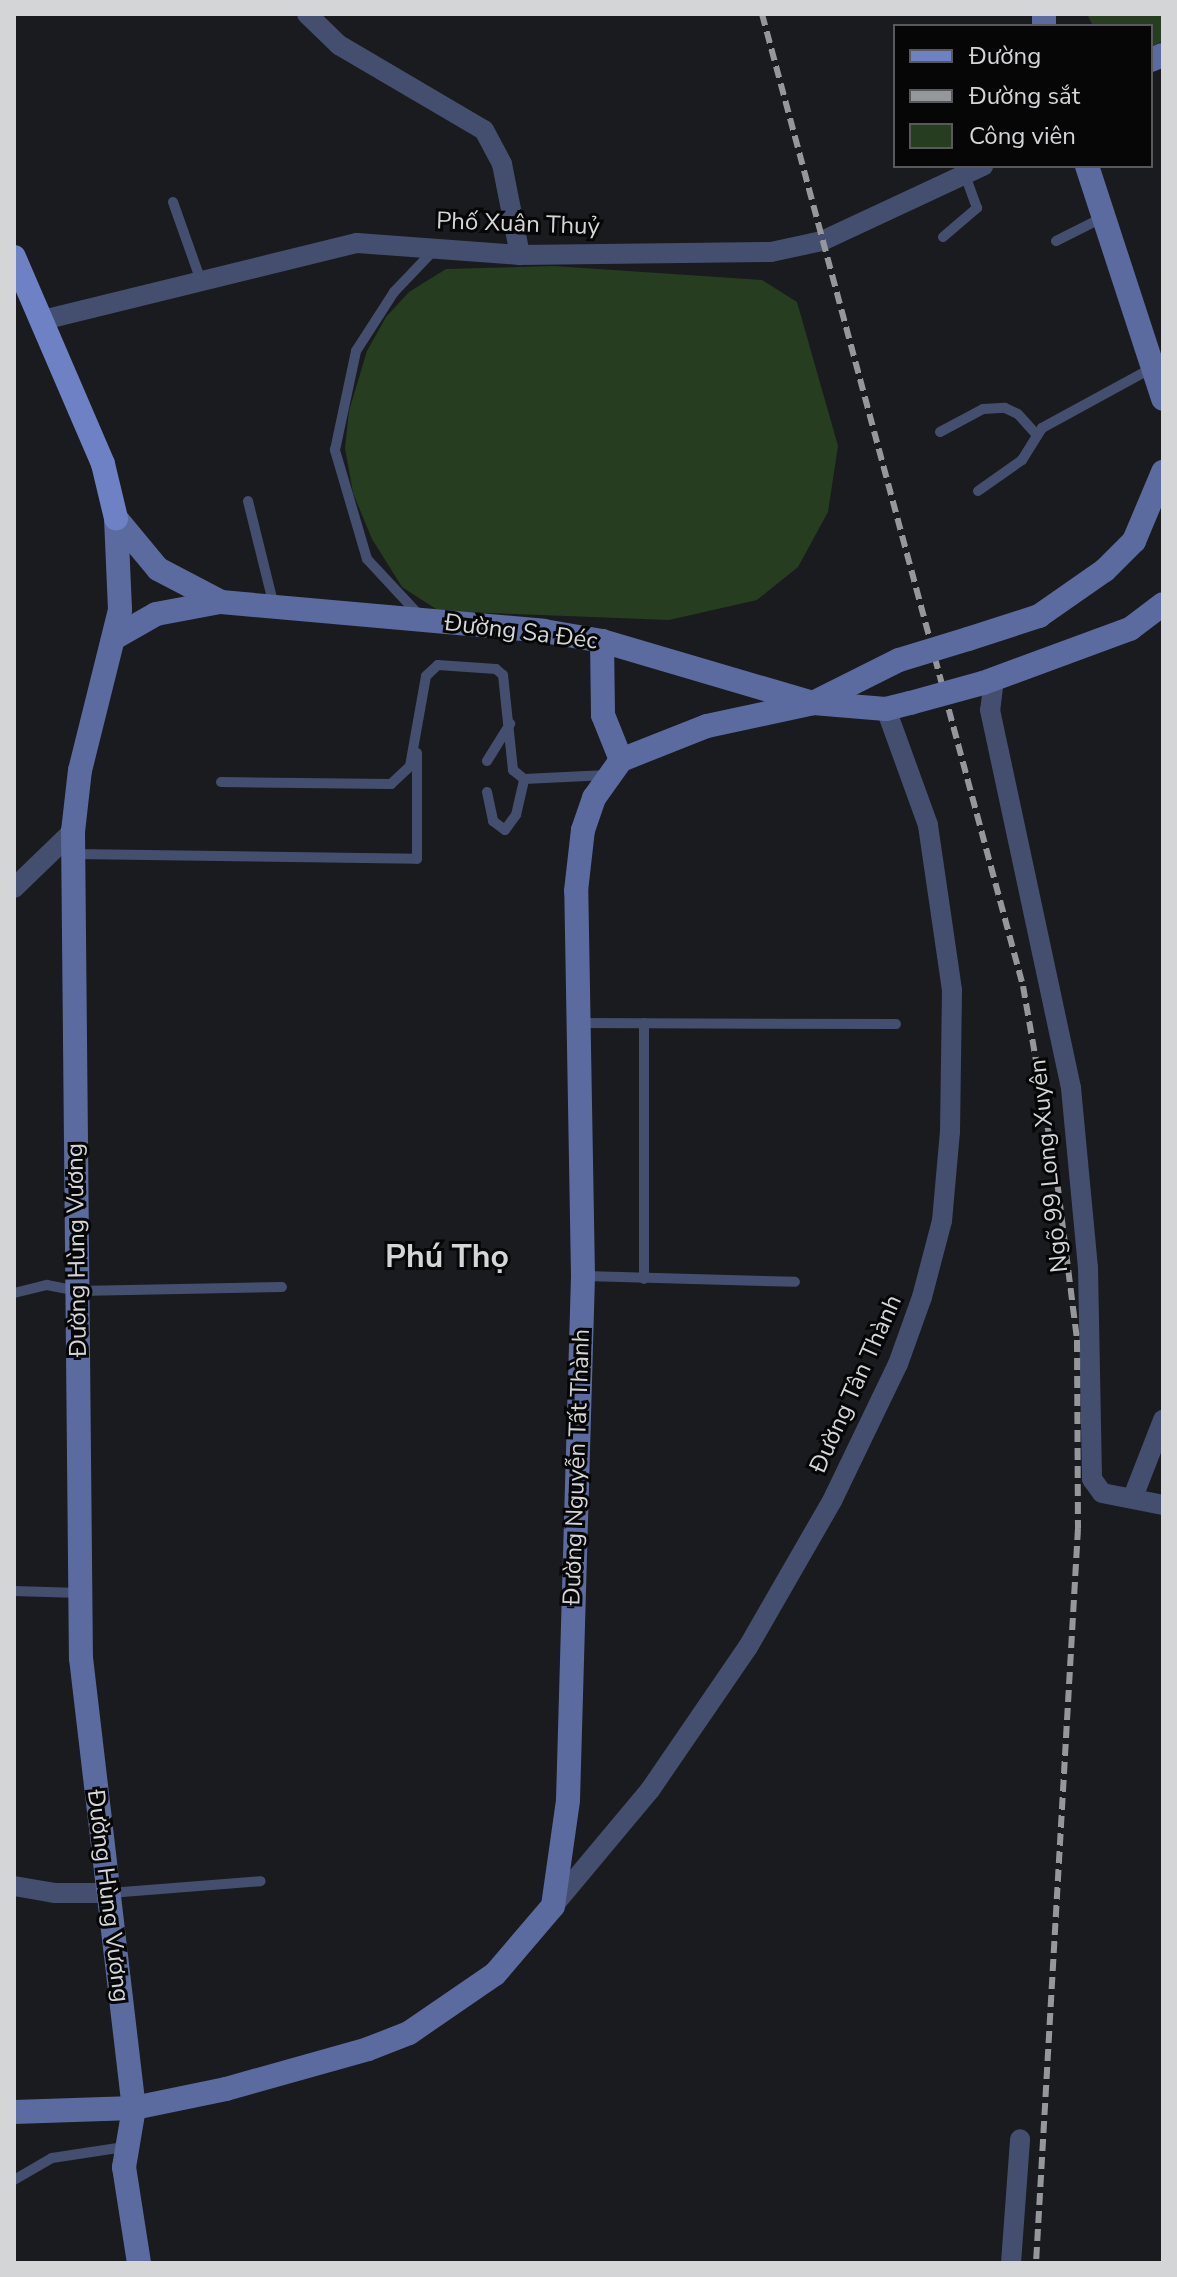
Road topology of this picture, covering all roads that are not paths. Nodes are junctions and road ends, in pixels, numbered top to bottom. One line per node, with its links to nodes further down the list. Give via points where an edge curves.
1 (307, 14): 9 (street, via 339,45 484,130 502,164)
2 (1088, 168): 5 (main road)
3 (974, 170): 6 (lane, via 977,208); 9 (street, Phố Xuân Thuỷ, via 822,241 771,252)
4 (173, 202): 11 (lane)
5 (1104, 217): 7 (lane); 13 (main road)
6 (943, 237)
7 (1056, 241)
8 (436, 248): 9 (street, Phố Xuân Thuỷ); 11 (street, Phố Xuân Thuỷ, via 357,243); 24 (lane, via 394,292 356,351 335,450 367,559)
9 (520, 255)
10 (14, 257): 12 (main road, Đường Hùng Vương)
11 (201, 281): 12 (street, Phố Xuân Thuỷ)
12 (43, 320): 20 (main road, Đường Hùng Vương, via 103,464)
13 (1152, 368): 14 (main road); 16 (lane)
14 (1163, 399)
15 (940, 432): 16 (lane, via 983,409 1005,408)
16 (1036, 434): 18 (lane, via 1022,460)
17 (1163, 472): 28 (main road, bridge, via 1134,541 1105,570 1039,616 899,660)
18 (978, 491)
19 (248, 501): 23 (lane)
20 (116, 518): 21 (main road, Đường Sa Đéc, via 158,569); 25 (main road, Đường Hùng Vương, via 123,584)
21 (221, 602): 23 (main road, Đường Sa Đéc); 25 (main road, Đường Sa Đéc, via 156,614)
22 (1163, 604): 27 (main road, via 1130,629)
23 (274, 608): 24 (main road, Đường Sa Đéc)
24 (425, 620): 26 (main road, Đường Sa Đéc)
25 (114, 638): 37 (main road, Đường Hùng Vương, via 80,770)
26 (602, 641): 28 (main road, Đường Sa Đéc); 33 (main road, via 601,704)
27 (988, 681): 29 (main road, bridge); 49 (street, Ngõ 99 Long Xuyên, via 1071,1088 1088,1268 1092,1479 1102,1493)
28 (813, 703): 29 (main road); 33 (main road, via 707,726)
29 (886, 709): 56 (street, Đường Tân Thành, via 928,825 952,990 950,1132 942,1221 922,1297 898,1364 832,1501 748,1647 650,1790)
30 (510, 724): 31 (lane, via 508,686 496,669 438,665 426,676); 32 (lane); 34 (lane, via 513,770)
31 (417, 745): 35 (lane, via 410,766 391,784); 37 (lane, via 417,859)
32 (487, 761)
33 (614, 768): 34 (lane); 39 (main road, Đường Nguyễn Tất Thành, via 594,798 581,845 576,891)
34 (524, 779): 36 (lane, via 516,815 505,830 493,821)
35 (221, 782)
36 (487, 792)
37 (73, 843): 38 (street); 46 (main road, Đường Hùng Vương)
38 (14, 888)
39 (579, 1023): 40 (lane); 42 (main road, Đường Nguyễn Tất Thành)
40 (644, 1023): 41 (lane); 43 (lane)
41 (896, 1024)
42 (583, 1276): 43 (lane); 56 (main road, Đường Nguyễn Tất Thành, via 568,1800)
43 (644, 1279): 44 (lane)
44 (795, 1282)
45 (282, 1287): 46 (lane)
46 (78, 1291): 47 (lane, via 47,1285); 52 (main road, Đường Hùng Vương)
47 (14, 1293)
48 (1163, 1420): 49 (street)
49 (1133, 1497): 50 (street, Ngõ 99 Long Xuyên)
50 (1163, 1505)
51 (14, 1591): 52 (lane)
52 (80, 1593): 55 (main road, Đường Hùng Vương, via 89,1749)
53 (261, 1881): 55 (lane)
54 (14, 1886): 55 (street)
55 (110, 1893): 57 (main road, Đường Hùng Vương)
56 (553, 1906): 57 (main road, via 495,1974 409,2033 323,2065)
57 (134, 2108): 58 (main road); 60 (main road, Đường Hùng Vương)
58 (14, 2112)
59 (1020, 2139): 63 (street)
60 (124, 2147): 61 (lane, via 52,2158); 62 (main road, Đường Hùng Vương, via 127,2213)
61 (14, 2180)
62 (139, 2263)
63 (1011, 2263)

